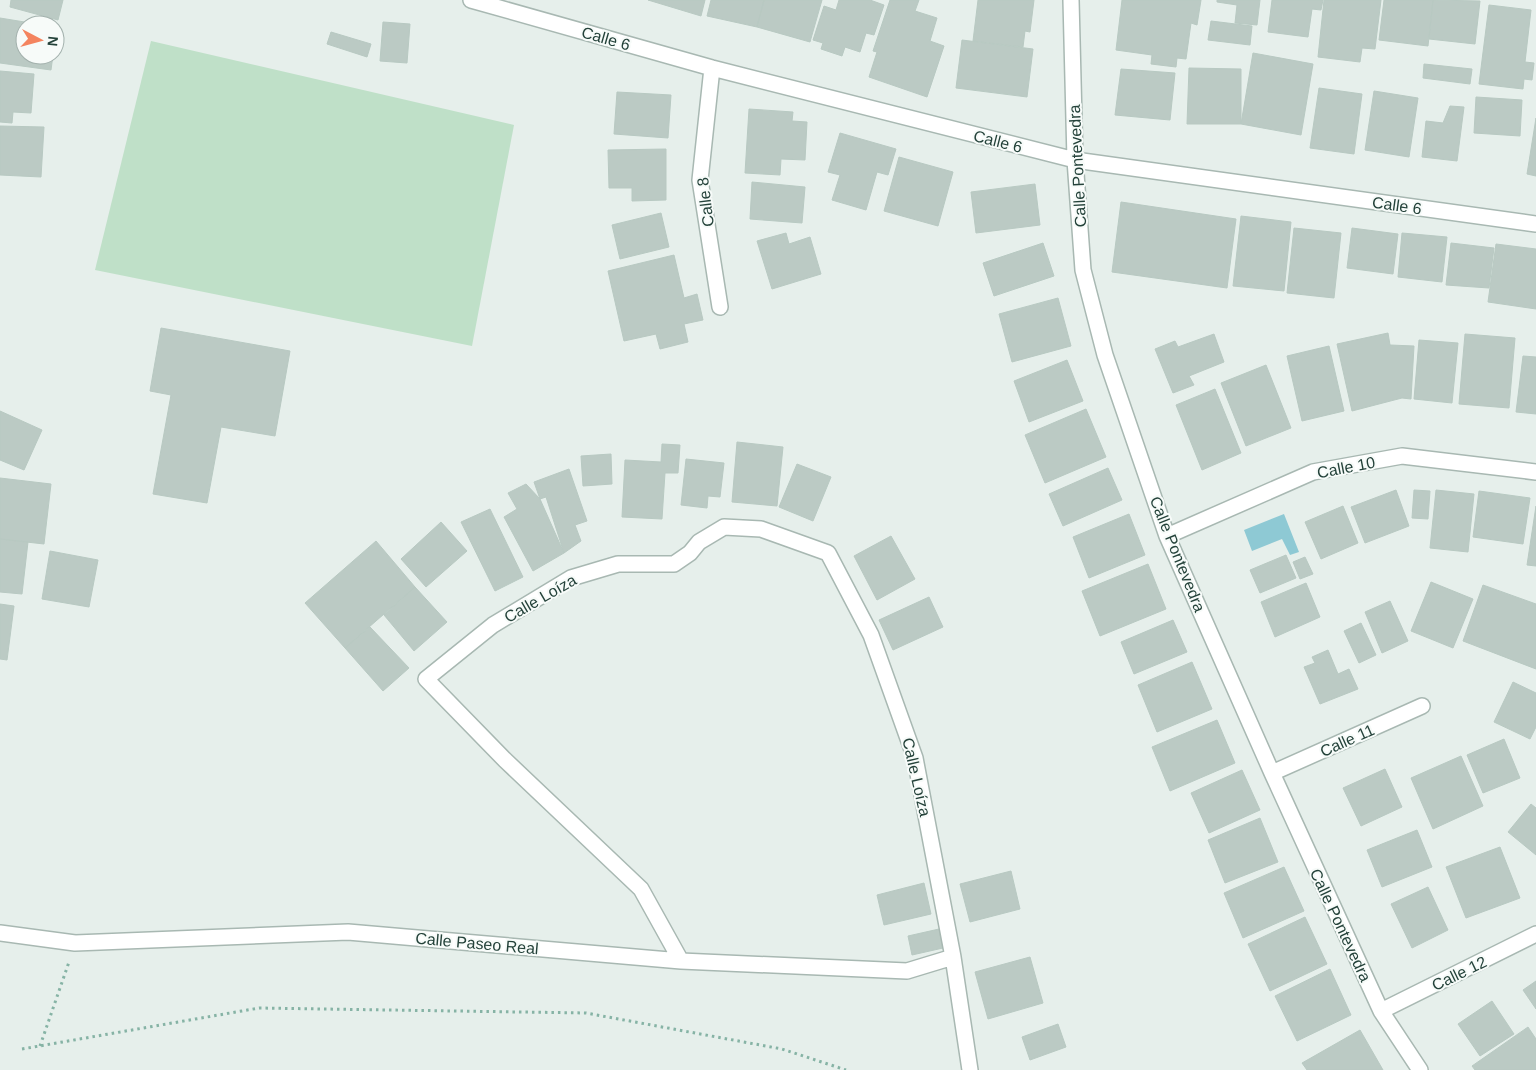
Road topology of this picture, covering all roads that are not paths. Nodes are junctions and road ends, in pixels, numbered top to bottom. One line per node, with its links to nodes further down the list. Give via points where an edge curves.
1 (471, 0): 3 (street, Calle 6)
2 (1071, 0): 4 (street, Calle Pontevedra)
3 (712, 68): 4 (street, Calle 6); 6 (street, Calle 8, via 700,180)
4 (1075, 160): 5 (street, Calle 6); 8 (street, Calle Pontevedra, via 1083,270 1105,355)
5 (1536, 224)
6 (720, 307)
7 (1536, 472): 8 (street, Calle 10, via 1402,456 1313,472)
8 (1167, 536): 10 (street, Calle Pontevedra)
9 (1422, 706): 10 (street, Calle 11)
10 (1272, 773): 15 (street, Calle Pontevedra)
11 (0, 933): 14 (street, Calle Paseo Real, via 75,943 348,932)
12 (1536, 934): 15 (street, Calle 12)
13 (953, 957): 14 (street, Calle Paseo Real, via 907,971); 14 (street, Calle Loíza, via 915,758 871,635 828,553 761,529 724,527 699,542 674,564 618,564 571,578 493,625 426,679 505,760 641,889); 16 (street, Calle Loíza)
14 (681, 961)
15 (1381, 1012): 17 (street, Calle Pontevedra)
16 (970, 1070)
17 (1420, 1070)

